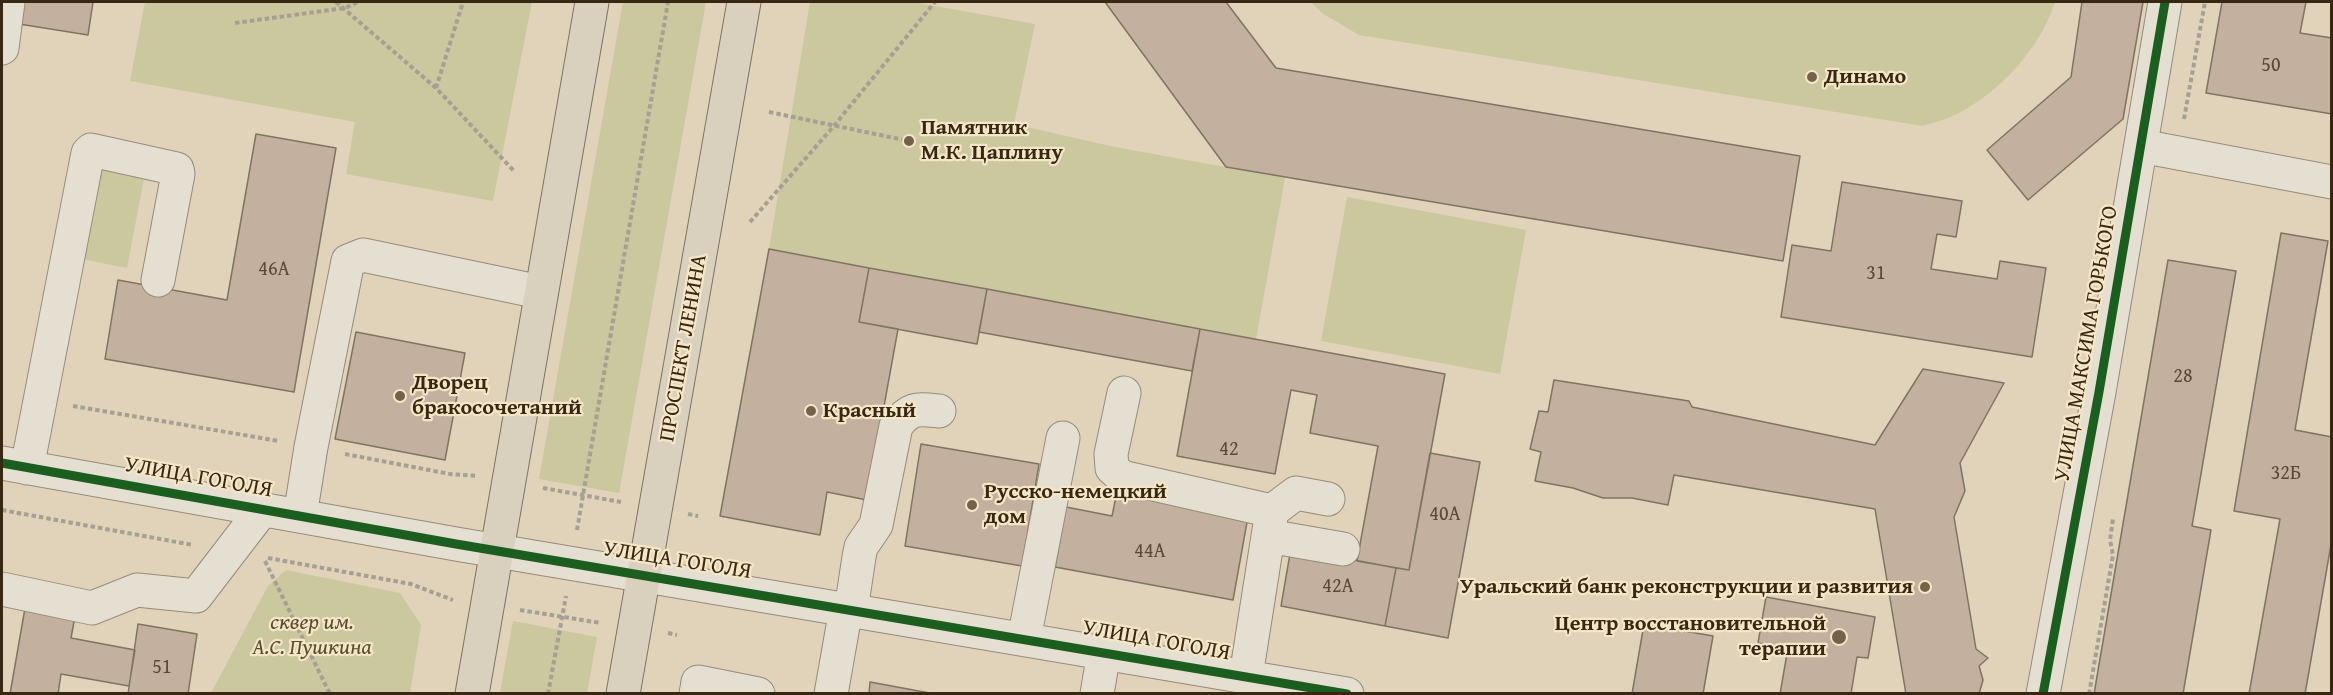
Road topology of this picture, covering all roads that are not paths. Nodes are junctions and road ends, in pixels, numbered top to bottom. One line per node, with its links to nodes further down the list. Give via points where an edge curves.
1 (8, 2): 5 (street)
2 (592, 2): 9 (main road)
3 (744, 2): 20 (main road, ПРОСПЕКТ ЛЕНИНА)
4 (2165, 2): 6 (street, УЛИЦА МАКСИМА ГОРЬКОГО)
5 (2, 48)
6 (2141, 146): 7 (street); 33 (street, УЛИЦА МАКСИМА ГОРЬКОГО)
7 (2331, 182)
8 (158, 280): 13 (street, via 177,169 91,150 40,400)
9 (540, 292): 16 (street, via 363,255 353,258 346,265); 19 (main road)
10 (1124, 393): 17 (street, via 1111,454 1112,468 1122,477)
11 (939, 411): 22 (street, via 906,413 896,426 876,525 861,548)
12 (1064, 438): 23 (street)
13 (14, 466): 15 (street, УЛИЦА ГОГОЛЯ)
14 (1328, 499): 17 (street, via 1296,493)
15 (262, 510): 16 (street, УЛИЦА ГОГОЛЯ); 21 (street, via 196,596 137,590 92,608)
16 (300, 516): 19 (street, УЛИЦА ГОГОЛЯ)
17 (1270, 523): 18 (street); 25 (street)
18 (1343, 549)
19 (496, 551): 20 (street, УЛИЦА ГОГОЛЯ); 26 (main road)
20 (644, 575): 22 (street, УЛИЦА ГОГОЛЯ); 27 (main road, ПРОСПЕКТ ЛЕНИНА)
21 (2, 589)
22 (848, 609): 23 (street, УЛИЦА ГОГОЛЯ); 30 (street)
23 (1024, 639): 24 (street, УЛИЦА ГОГОЛЯ)
24 (1104, 652): 25 (street, УЛИЦА ГОГОЛЯ); 31 (street)
25 (1245, 676): 32 (street, УЛИЦА ГОГОЛЯ)
26 (472, 693)
27 (623, 693)
28 (696, 693): 29 (street, via 698,682)
29 (758, 693)
30 (831, 693)
31 (1097, 693)
32 (1347, 693)
33 (2043, 693)

